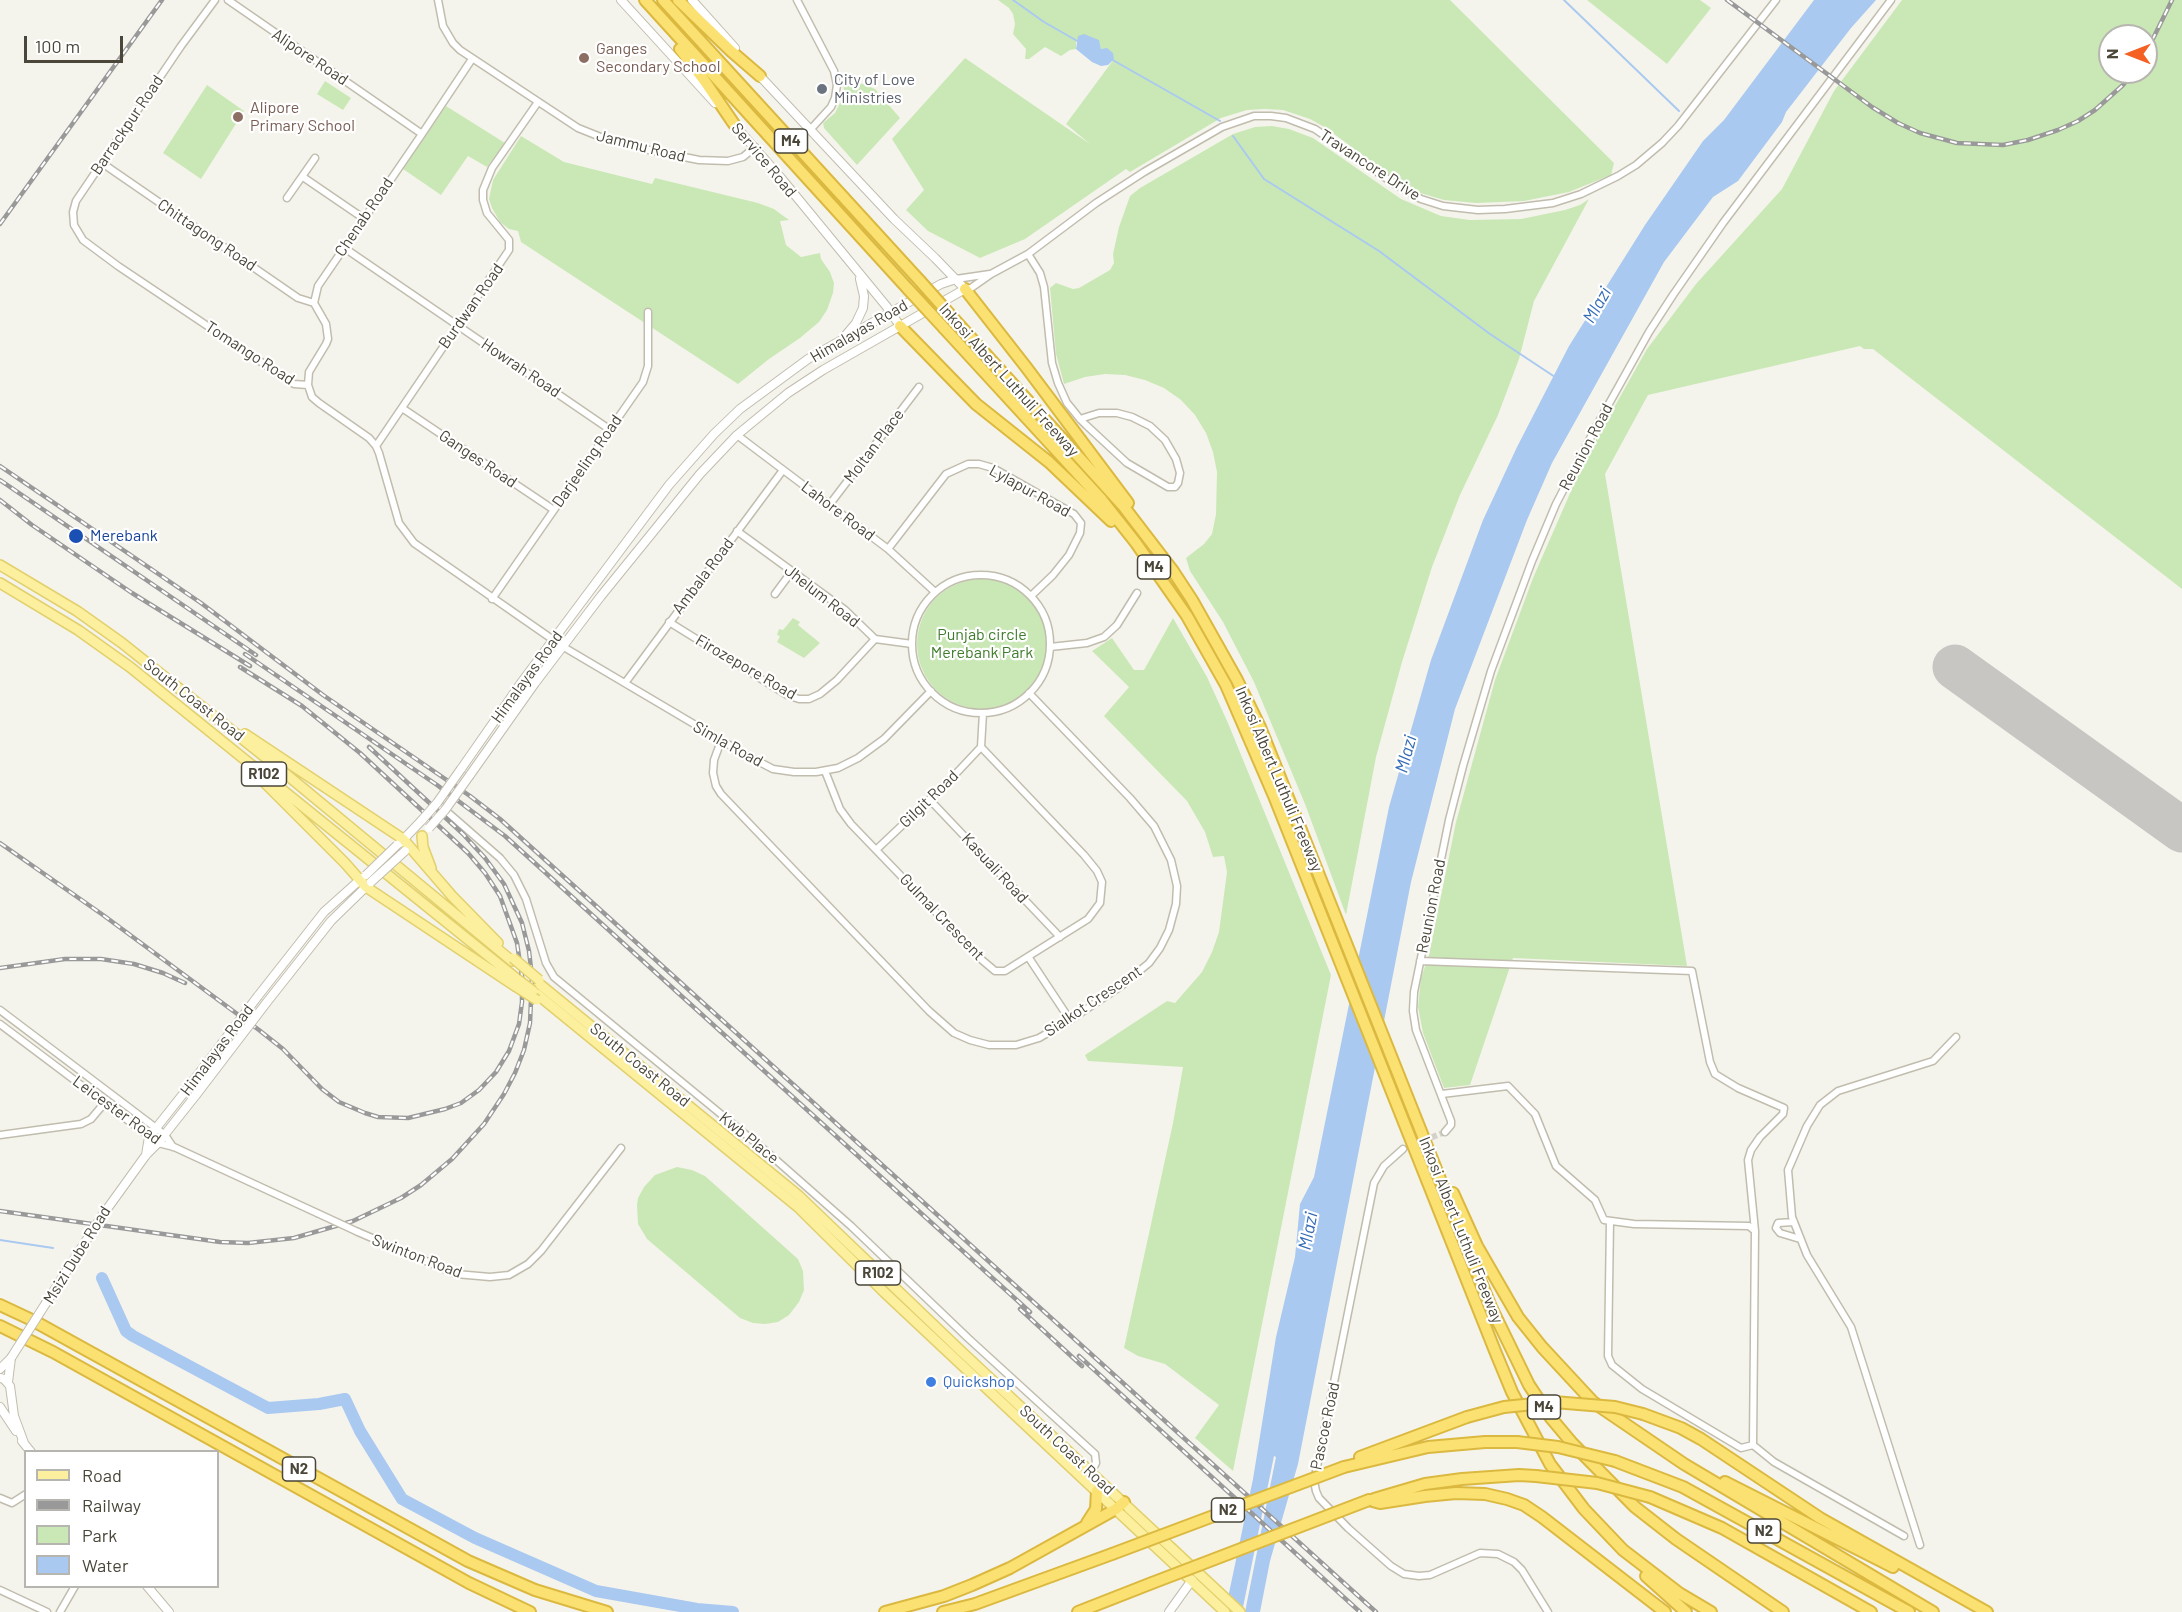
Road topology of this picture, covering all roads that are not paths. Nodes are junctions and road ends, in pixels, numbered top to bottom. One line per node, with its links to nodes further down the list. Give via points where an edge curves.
1 (215, 0): 21 (street, Barrackpur Road)
2 (228, 0): 18 (street, Alipore Road)
3 (438, 0): 13 (street, Jammu Road, via 447,36)
4 (621, 0): 16 (street, Service Road)
5 (645, 0): 12 (highway, Inkosi Albert Luthuli Freeway / M4)
6 (663, 0): 53 (highway, Inkosi Albert Luthuli Freeway / M4, bridge, via 1117,500)
7 (678, 0): 14 (highway)
8 (692, 0): 14 (street)
9 (797, 0): 17 (street, via 834,71 837,85 831,106)
10 (1776, 0): 27 (street, Travancore Drive, via 1662,143 1618,176 1573,197 1505,209 1443,206 1407,192 1315,129 1286,118 1257,116 1222,127 1144,172)
11 (1891, 0): 91 (street, Reunion Road, via 1673,295 1556,504 1476,718 1449,820)
12 (655, 11): 16 (highway); 49 (highway, Inkosi Albert Luthuli Freeway / M4, bridge, via 1102,500)
13 (472, 58): 15 (street, Jammu Road); 18 (street, Chenab Road)
14 (760, 76): 17 (street)
15 (538, 102): 19 (street, Jammu Road, via 578,128 639,148 716,162 742,157); 35 (street, Burdwan Road, via 492,168 483,190 487,213 509,240 509,250)
16 (734, 124): 19 (street, Service Road)
17 (810, 130): 30 (street)
18 (422, 134): 24 (street, Chenab Road)
19 (755, 147): 29 (street, Service Road)
20 (315, 158): 22 (street)
21 (102, 163): 25 (street, Barrackpur Road, via 76,201); 32 (street, Chittagong Road, via 298,298)
22 (303, 177): 23 (street); 24 (street)
23 (287, 198)
24 (363, 218): 26 (street, Chenab Road)
25 (74, 225): 38 (street, Tomango Road, via 84,240 118,266 294,384)
26 (344, 247): 32 (street, Chenab Road, via 318,286); 35 (street, Howrah Road)
27 (1028, 254): 28 (street, Himalayas Road); 41 (street, via 1044,287 1052,363 1058,383)
28 (991, 274): 30 (street, Himalayas Road); 31 (street, Himalayas Road)
29 (859, 275): 34 (street, Service Road); 37 (street, via 863,308)
30 (956, 279): 31 (street); 34 (street, Himalayas Road)
31 (965, 289): 36 (street, Himalayas Road); 53 (highway, via 1107,474)
32 (314, 303): 38 (street, via 328,336 309,372)
33 (648, 312): 42 (street, Darjeeling Road, via 647,371 639,389)
34 (891, 312): 36 (street, Service Road); 37 (street, Himalayas Road)
35 (458, 326): 40 (street, Burdwan Road); 42 (street, Howrah Road)
36 (900, 326): 43 (street, Himalayas Road, via 804,382); 49 (highway, via 976,404 1049,462)
37 (841, 340): 64 (street, Himalayas Road, via 740,409 706,442)
38 (308, 385): 44 (street, Tomango Road, via 318,403)
39 (919, 387): 46 (street, Moltan Place)
40 (402, 408): 44 (street, Burdwan Road); 47 (street, Ganges Road)
41 (1080, 419): 41 (street, via 1139,471 1168,487 1178,483 1180,468 1172,450 1145,423 1111,413)
42 (609, 429): 47 (street, Darjeeling Road)
43 (737, 435): 45 (street, Lahore Road); 66 (street, Himalayas Road, via 700,474)
44 (376, 446): 61 (street, via 399,523 408,536)
45 (783, 470): 46 (street, Lahore Road); 48 (street, Ambala Road)
46 (830, 504): 50 (street, Lahore Road)
47 (554, 510): 61 (street, Darjeeling Road)
48 (737, 531): 52 (street, Jhelum Road); 62 (street, Ambala Road)
49 (1136, 543): 140 (highway, Inkosi Albert Luthuli Freeway / M4, via 1182,608 1226,685 1251,740 1495,1351 1531,1430 1550,1464 1584,1509)
50 (888, 549): 57 (street, Lahore Road); 60 (street, Lylapur Road, via 946,474 969,464 993,468 1074,514 1081,523 1069,555)
51 (0, 565): 54 (main road, South Coast Road / R102)
52 (792, 571): 59 (street); 63 (street, Jhelum Road, via 845,610)
53 (1173, 571): 103 (highway, Inkosi Albert Luthuli Freeway / M4, via 1211,631 1260,727)
54 (21, 577): 56 (main road); 68 (main road, South Coast Road / R102, via 94,623)
55 (0, 584): 56 (main road, South Coast Road / R102)
56 (13, 591): 70 (main road, South Coast Road / R102, via 78,630)
57 (935, 592): 60 (street, via 958,579 986,575 1012,582); 65 (street, via 919,614)
58 (1137, 593): 67 (street, via 1117,625 1104,637 1087,644)
59 (775, 594)
60 (1031, 596): 67 (street, via 1047,622)
61 (492, 599): 64 (street)
62 (669, 622): 63 (street, Firozepore Road, via 799,699 815,697 825,690); 69 (street, Ambala Road)
63 (875, 639): 65 (street, Jhelum Road)
64 (553, 640): 66 (street, Simla Road); 80 (street, Himalayas Road, bridge)
65 (912, 644): 71 (street, via 919,674)
66 (562, 646): 69 (street, Simla Road); 81 (street, Himalayas Road, bridge)
67 (1050, 647): 72 (street, via 1041,677)
68 (170, 680): 70 (main road); 74 (main road, South Coast Road / R102)
69 (625, 683): 75 (street, Simla Road)
70 (161, 692): 76 (main road, South Coast Road / R102)
71 (931, 692): 73 (street, via 954,707); 78 (street, Simla Road, via 866,753)
72 (1029, 693): 73 (street, via 1012,706); 95 (street, Sialkot Crescent, via 1154,826 1176,881 1172,923 1149,963)
73 (983, 713): 77 (street)
74 (229, 727): 83 (main road, via 246,734); 90 (main road, South Coast Road / R102)
75 (721, 741): 78 (street, Simla Road, via 773,769); 95 (street, Sialkot Crescent, via 713,773 721,794 945,1027 970,1041 1002,1046 1039,1038)
76 (230, 747): 87 (main road); 92 (main road, South Coast Road / R102)
77 (981, 747): 79 (street, Gilgit Road); 88 (street, Gulmal Crescent, via 1084,855 1100,877 1098,908 1089,919)
78 (825, 771): 85 (street, Gulmal Crescent, via 840,809)
79 (930, 800): 85 (street, Gilgit Road); 88 (street, Kasuali Road)
80 (437, 803): 81 (street, Kwb Place, bridge); 83 (street, Himalayas Road, bridge)
81 (446, 810): 82 (street, Himalayas Road, bridge); 130 (street, Kwb Place, via 500,858 521,886 554,977 810,1189 1095,1454)
82 (422, 836): 84 (street, Himalayas Road); 86 (main road)
83 (400, 842): 84 (main road); 87 (street, Himalayas Road, bridge)
84 (408, 849): 86 (main road); 87 (street, Himalayas Road, bridge)
85 (877, 849): 89 (street, Gulmal Crescent, via 995,971 1005,971)
86 (434, 874): 90 (main road)
87 (366, 881): 92 (main road); 104 (street, Himalayas Road, bridge, via 324,912); 107 (street, Himalayas Road, bridge)
88 (1060, 937): 89 (street, Gulmal Crescent)
89 (1029, 958): 95 (street)
90 (513, 960): 93 (main road, South Coast Road / R102, bridge)
91 (1420, 961): 100 (street, via 1413,1004 1415,1025); 116 (street, via 1692,970 1715,1074 1784,1108 1751,1150 1748,1160)
92 (516, 982): 93 (main road, bridge)
93 (539, 989): 130 (main road, South Coast Road / R102, via 799,1196); 132 (main road, South Coast Road / R102, via 566,1018 798,1208)
94 (0, 1011): 97 (street, Leicester Road)
95 (1070, 1020)
96 (0, 1024): 99 (street, Leicester Road)
97 (30, 1033): 99 (street); 101 (street, Leicester Road)
98 (1956, 1037): 115 (street, via 1933,1061 1838,1090 1820,1105 1788,1170)
99 (24, 1042): 102 (street, Leicester Road)
100 (1442, 1094): 105 (street, via 1451,1121); 114 (street, via 1508,1086 1535,1114 1556,1166 1595,1200 1604,1220)
101 (111, 1095): 102 (street); 104 (street, Leicester Road)
102 (105, 1103): 106 (street, via 91,1119 75,1126); 108 (street, Leicester Road)
103 (1417, 1118): 131 (highway, via 1477,1246 1518,1317 1542,1347 1593,1402); 162 (highway, Inkosi Albert Luthuli Freeway / M4, via 1509,1347 1551,1418 1635,1507)
104 (156, 1128): 107 (street, Leicester Road); 108 (street, Himalayas Road)
105 (1445, 1132)
106 (0, 1135)
107 (165, 1135): 109 (street, Himalayas Road); 110 (street, Leicester Road)
108 (149, 1137): 109 (street, Leicester Road); 113 (street, Msizi Dube Road)
109 (158, 1143): 110 (street, Leicester Road); 113 (street, Msizi Dube Road)
110 (174, 1147): 111 (street, Swinton Road, bridge, via 456,1274 490,1278 509,1275 528,1264)
111 (621, 1148)
112 (1403, 1149): 158 (street, Pascoe Road, via 1384,1166 1374,1183 1314,1482 1316,1491 1348,1528 1404,1574 1430,1575 1480,1553 1498,1554 1522,1570)
113 (146, 1155): 120 (street, Msizi Dube Road, bridge)
114 (1610, 1221): 116 (street, via 1749,1227); 127 (street, via 1608,1356 1612,1365 1642,1389 1741,1448)
115 (1794, 1222): 117 (street); 117 (street, via 1778,1223 1776,1228)
116 (1755, 1231): 127 (street)
117 (1800, 1239): 139 (street, via 1851,1327)
118 (0, 1305): 151 (highway, N2, via 468,1561 535,1590)
119 (0, 1326): 150 (highway, N2, via 469,1583)
120 (11, 1358): 121 (street, Msizi Dube Road); 122 (street, Msizi Dube Road)
121 (0, 1369)
122 (4, 1380): 123 (street, Msizi Dube Road)
123 (10, 1391): 124 (street); 126 (street, Msizi Dube Road)
124 (0, 1402)
125 (0, 1407): 126 (street)
126 (24, 1443): 128 (street)
127 (1753, 1445): 138 (street, via 1774,1462)
128 (29, 1450)
129 (1344, 1467): 153 (highway, N2, bridge, via 975,1604); 164 (highway, N2, bridge, via 1428,1447 1485,1442 1558,1447 1615,1461 1683,1487); 166 (highway, bridge, via 1368,1453 1504,1407 1554,1402 1615,1407 1681,1428 1701,1439 1830,1524)
130 (1091, 1472): 136 (main road, South Coast Road / R102)
131 (1707, 1478): 165 (highway); 166 (highway, via 1729,1483)
132 (1097, 1491): 136 (main road, South Coast Road / R102); 137 (highway, via 1096,1509)
133 (24, 1495): 134 (street, via 12,1503)
134 (2, 1499)
135 (1369, 1500): 154 (highway, N2, bridge); 159 (highway, via 1380,1503 1456,1493 1506,1498 1542,1517); 163 (highway, N2, bridge, via 1425,1484 1462,1479 1519,1475 1597,1483 1650,1497 1722,1528)
136 (1120, 1506): 137 (highway); 141 (main road, South Coast Road / R102); 142 (main road, South Coast Road / R102)
137 (1085, 1526): 152 (highway, via 972,1585)
138 (1904, 1536)
139 (1920, 1545)
140 (1623, 1550): 160 (highway, via 1641,1572); 161 (highway, Inkosi Albert Luthuli Freeway / M4)
141 (1192, 1580): 142 (main road, South Coast Road / R102); 155 (street)
142 (1204, 1584): 156 (main road, South Coast Road / R102); 157 (main road, South Coast Road / R102)
143 (74, 1588): 148 (street)
144 (148, 1588): 149 (street)
145 (0, 1590): 146 (street)
146 (39, 1610): 147 (street)
147 (47, 1612)
148 (60, 1612)
149 (169, 1612)
150 (530, 1612)
151 (607, 1612)
152 (885, 1612)
153 (943, 1612)
154 (1078, 1612)
155 (1169, 1612)
156 (1225, 1612)
157 (1240, 1612)
158 (1548, 1612)
159 (1665, 1612)
160 (1686, 1612)
161 (1711, 1612)
162 (1784, 1612)
163 (1871, 1612)
164 (1909, 1612)
165 (1934, 1612)
166 (1987, 1612)

